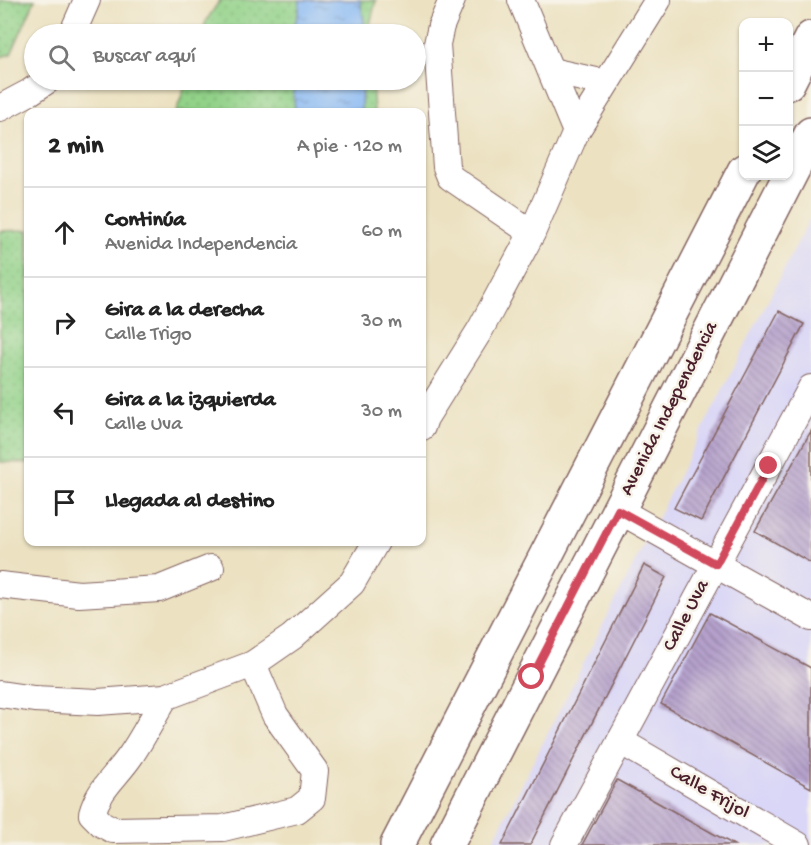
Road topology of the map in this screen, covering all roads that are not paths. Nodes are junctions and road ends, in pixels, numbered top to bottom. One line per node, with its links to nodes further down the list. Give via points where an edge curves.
1 (87, 0): 5 (street)
2 (452, 0): 16 (street, via 437,44 446,167 450,177)
3 (521, 0): 7 (street)
4 (658, 0): 9 (street)
5 (76, 24)
6 (811, 38): 8 (main road)
7 (550, 71): 9 (street); 12 (street)
8 (793, 75)
9 (605, 83): 12 (street)
10 (33, 90): 11 (street)
11 (0, 108)
12 (576, 132): 16 (street)
13 (811, 134): 14 (main road, Avenida Independencia)
14 (798, 165): 19 (main road, Avenida Independencia)
15 (739, 180): 30 (main road)
16 (532, 233): 18 (street, via 480,330)
17 (811, 388): 21 (street, Calle Uva)
18 (426, 416)
19 (618, 510): 21 (street); 31 (main road, Avenida Independencia)
20 (374, 546): 25 (street, via 352,583 292,637)
21 (716, 564): 24 (street); 28 (street, Calle Uva)
22 (210, 567): 23 (street, via 159,590 79,594)
23 (0, 585)
24 (811, 618)
25 (253, 664): 27 (street); 29 (street, via 275,715 315,771 312,798 297,810)
26 (0, 694): 27 (street, via 98,702)
27 (165, 697): 29 (street, via 131,756 101,792 92,814 113,830)
28 (620, 741): 32 (street, Calle Uva); 33 (street, Calle Frijol)
29 (227, 836)
30 (397, 845)
31 (447, 845)
32 (564, 845)
33 (798, 845)

